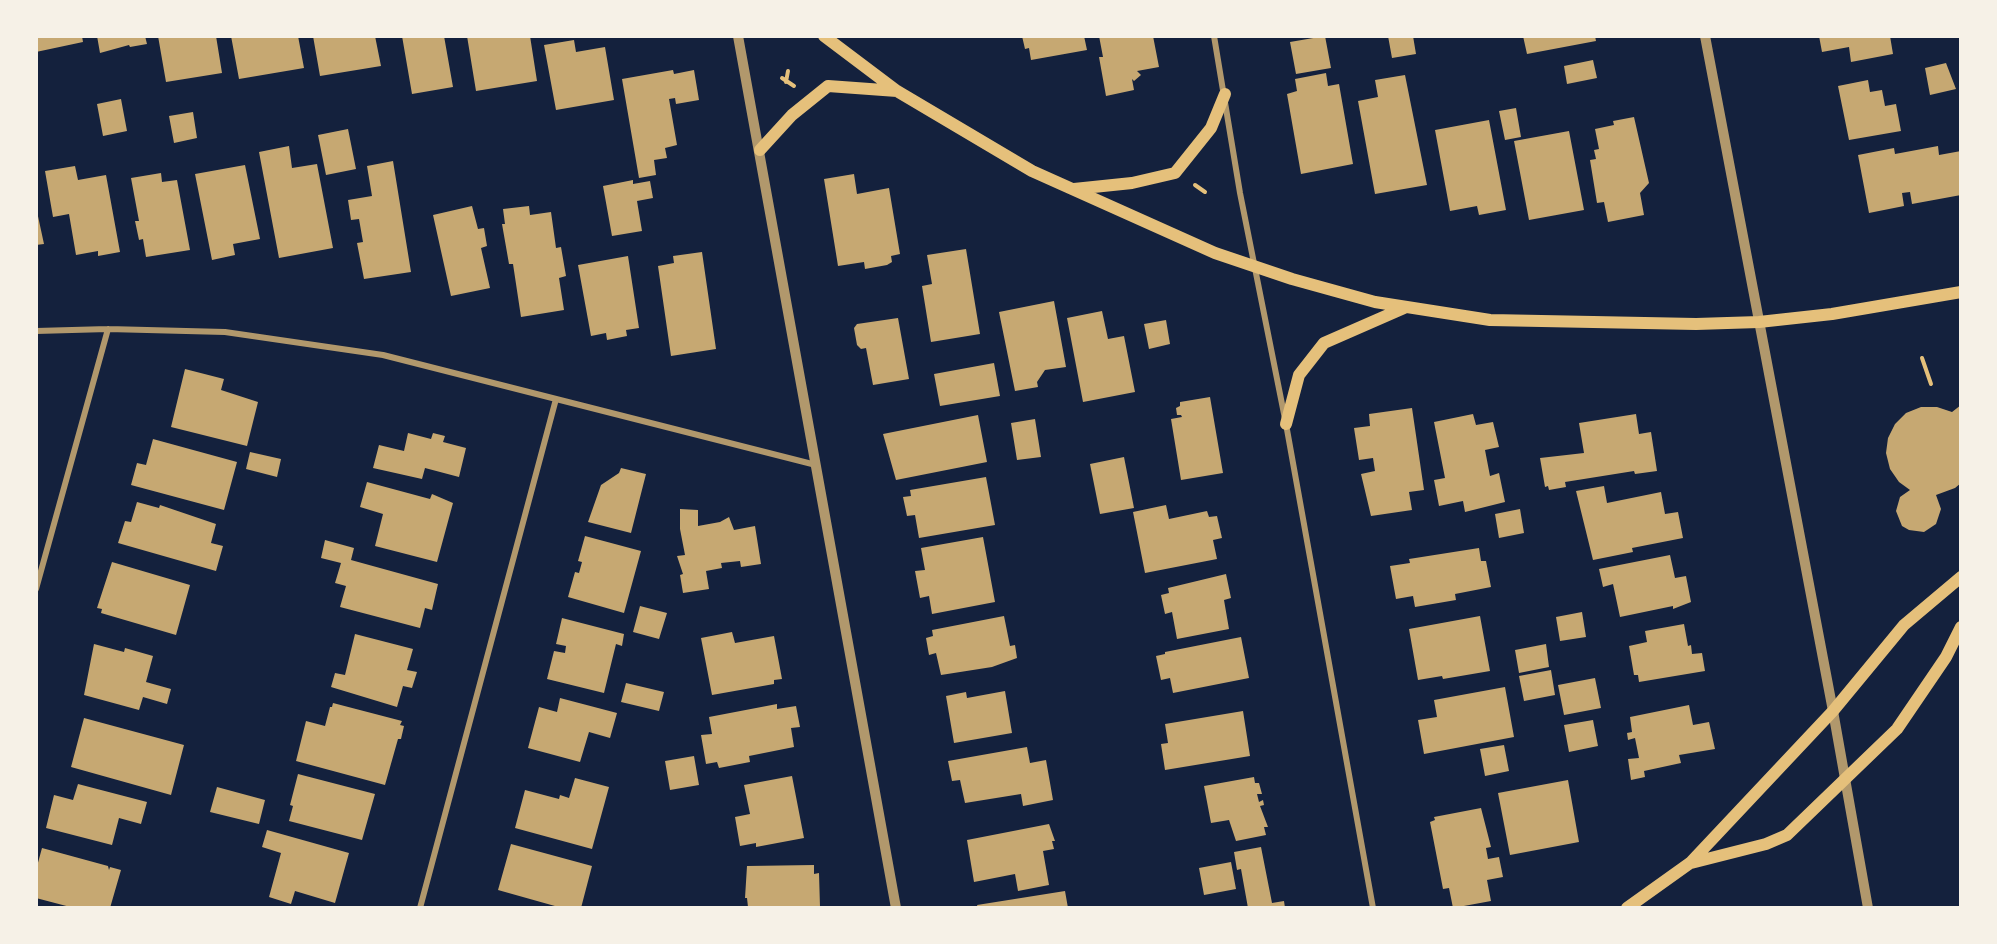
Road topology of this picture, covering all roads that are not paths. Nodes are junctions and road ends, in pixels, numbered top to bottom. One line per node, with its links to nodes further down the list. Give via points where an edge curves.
1 (738, 36): 7 (street)
2 (824, 36): 5 (main road)
3 (1214, 36): 6 (street)
4 (1705, 36): 12 (street)
5 (897, 91): 7 (main road, via 828,86 792,115); 8 (main road, via 1032,171)
6 (1225, 94): 8 (main road, via 1210,129 1175,173 1132,183); 9 (street)
7 (760, 150): 17 (street)
8 (1072, 189): 9 (main road, via 1215,253)
9 (1254, 266): 11 (main road, via 1375,302); 16 (street)
10 (1961, 292): 12 (main road, via 1884,307)
11 (1406, 307): 12 (main road, via 1501,321); 16 (main road, via 1324,343 1299,375)
12 (1759, 322): 21 (street)
13 (108, 329): 14 (street); 15 (street, via 225,332 304,342 383,356); 19 (street)
14 (36, 331)
15 (556, 399): 17 (street); 24 (street)
16 (1286, 424): 26 (street)
17 (816, 465): 25 (street)
18 (1961, 577): 21 (main road, via 1904,625)
19 (36, 589)
20 (1961, 627): 22 (main road, via 1946,657 1897,729)
21 (1833, 711): 22 (street); 23 (main road)
22 (1846, 780): 23 (main road, via 1786,835 1766,844); 28 (street)
23 (1690, 863): 27 (main road)
24 (420, 908)
25 (896, 908)
26 (1373, 908)
27 (1627, 908)
28 (1868, 908)

